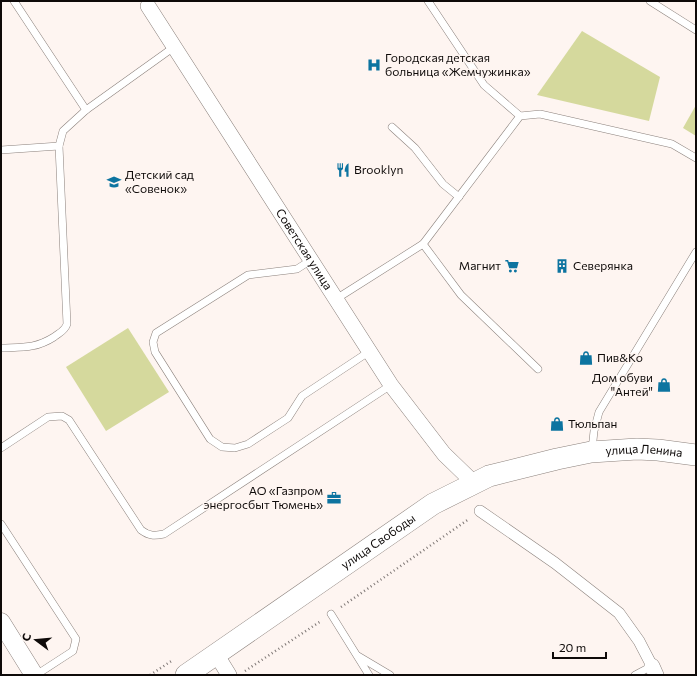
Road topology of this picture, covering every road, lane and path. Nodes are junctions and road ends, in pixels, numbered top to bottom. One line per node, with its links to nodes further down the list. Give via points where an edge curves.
1 (14, 1): 7 (lane)
2 (428, 1): 8 (lane, via 484,85)
3 (650, 1): 5 (lane)
4 (147, 4): 6 (street, Советская улица)
5 (696, 30)
6 (174, 47): 7 (lane); 16 (street, Советская улица)
7 (86, 110): 10 (lane, via 63,131)
8 (520, 116): 12 (lane, via 540,114 672,144); 13 (lane)
9 (392, 127): 13 (lane, via 415,148 443,184)
10 (58, 146): 11 (lane); 18 (lane, via 67,324 63,331 34,347)
11 (1, 150)
12 (696, 158)
13 (459, 197): 14 (lane)
14 (423, 244): 17 (lane); 20 (lane, via 461,295)
15 (696, 252): 23 (lane, via 599,412)
16 (311, 260): 17 (street, Советская улица); 19 (lane, via 297,269 248,275 156,333 153,342 155,352 193,412 210,438 222,447 235,448 248,444 288,418 302,396)
17 (336, 299): 19 (street, Советская улица)
18 (1, 348)
19 (370, 351): 21 (street, Советская улица)
20 (538, 369)
21 (391, 385): 22 (lane, via 164,534 156,536 148,535 141,530 69,420 62,416 48,417); 25 (street, Советская улица, via 444,454)
22 (1, 448)
23 (591, 452): 24 (main road, улица Ленина, via 651,450); 25 (main road, улица Свободы, via 509,470)
24 (696, 455)
25 (474, 482): 30 (main road, улица Свободы, via 434,504)
26 (480, 511): 28 (path); 32 (street, via 555,563 619,613 639,641)
27 (1, 524): 34 (lane, via 76,640 73,651)
28 (331, 614): 31 (lane); 33 (path)
29 (1, 622): 34 (street)
30 (216, 654): 35 (main road, улица Свободы); 36 (street)
31 (356, 655): 37 (lane); 38 (lane)
32 (654, 671): 39 (lane)
33 (243, 672)
34 (35, 675)
35 (186, 675)
36 (229, 675)
37 (369, 675)
38 (390, 675)
39 (635, 675)

